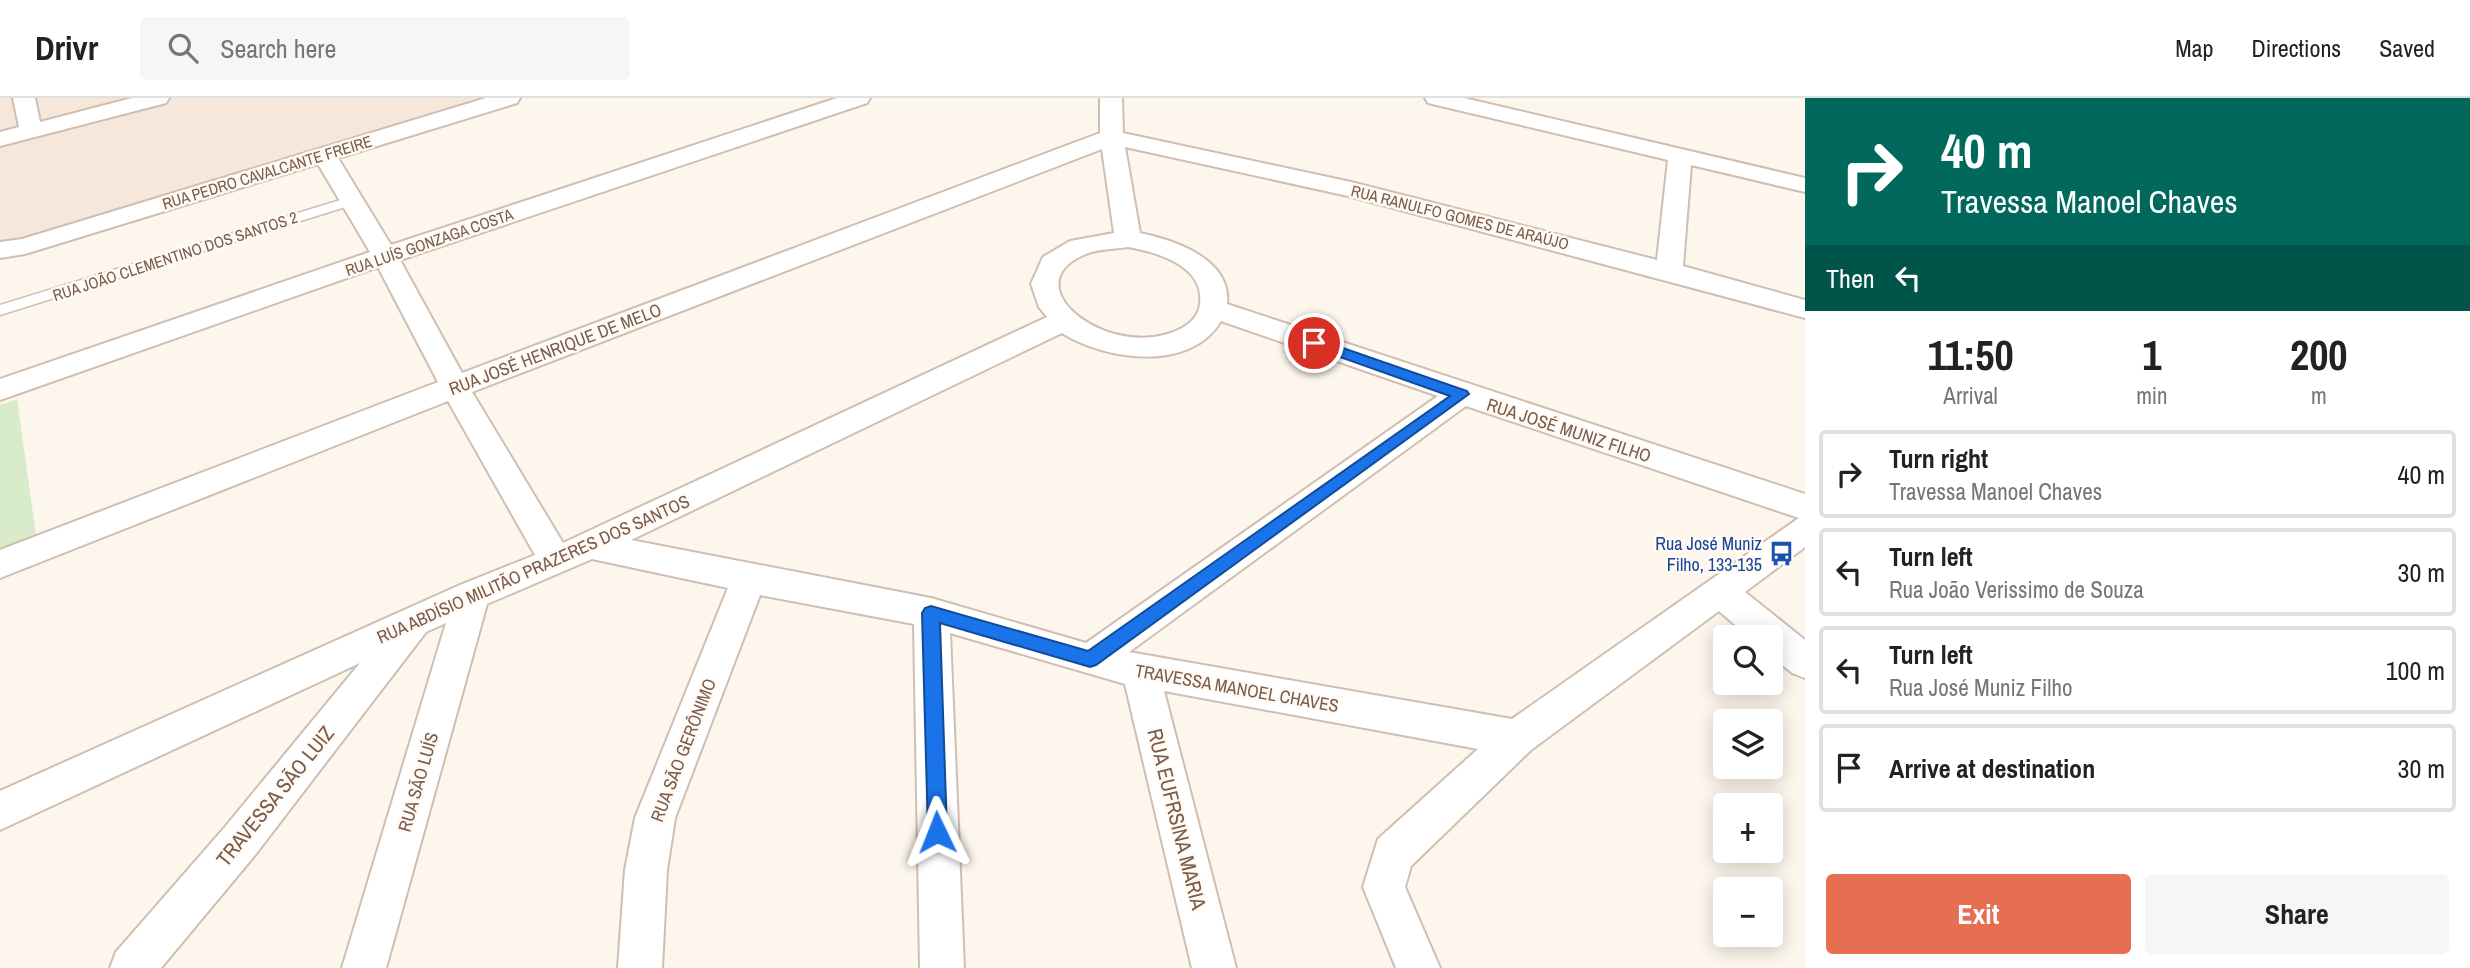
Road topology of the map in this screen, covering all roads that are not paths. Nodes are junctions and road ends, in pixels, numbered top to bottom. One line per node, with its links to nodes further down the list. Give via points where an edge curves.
1 (24, 98): 7 (street)
2 (158, 98): 7 (street)
3 (509, 98): 10 (street, RUA PEDRO CAVALCANTE FREIRE)
4 (859, 98): 16 (street, RUA LUÍS GONZAGA COSTA)
5 (1111, 98): 8 (street)
6 (1436, 98): 11 (street)
7 (31, 131): 9 (street)
8 (1112, 137): 14 (street); 17 (street, RUA RANULFO GOMES DE ARAÚJO, via 1351,189); 22 (street, RUA JOSÉ HENRIQUE DE MELO)
9 (0, 139)
10 (324, 155): 13 (street); 15 (street, RUA PEDRO CAVALCANTE FREIRE)
11 (1680, 155): 12 (street); 17 (street)
12 (1805, 185)
13 (350, 201): 16 (street); 20 (lane, RUA JOÃO CLEMENTINO DOS SANTOS 2)
14 (1128, 239): 18 (street, via 1174,251 1194,262 1208,277); 21 (street, via 1078,246 1060,256 1048,271 1046,296)
15 (13, 248)
16 (385, 256): 22 (street); 23 (street, RUA LUÍS GONZAGA COSTA)
17 (1669, 271): 19 (street, RUA RANULFO GOMES DE ARAÚJO)
18 (1215, 309): 21 (street, via 1207,324 1189,337 1138,348 1084,335); 24 (street, RUA JOSÉ MUNIZ FILHO)
19 (1805, 309)
20 (0, 310)
21 (1063, 321): 27 (street, RUA ABDÍSIO MILITÃO PRAZERES DOS SANTOS)
22 (455, 387): 28 (street); 29 (street, RUA JOSÉ HENRIQUE DE MELO)
23 (0, 390)
24 (1462, 394): 25 (street, RUA JOSÉ MUNIZ FILHO); 35 (street)
25 (1805, 507)
26 (1805, 528): 31 (street)
27 (589, 545): 28 (street, RUA ABDÍSIO MILITÃO PRAZERES DOS SANTOS); 30 (street, TRAVESSA MANOEL CHAVES)
28 (556, 561): 32 (street, RUA ABDÍSIO MILITÃO PRAZERES DOS SANTOS)
29 (0, 564)
30 (749, 579): 33 (street, TRAVESSA MANOEL CHAVES); 42 (street, RUA SÃO GERÔNIMO, via 655,818 646,870)
31 (1719, 591): 36 (street); 38 (street)
32 (472, 595): 34 (street, RUA ABDÍSIO MILITÃO PRAZERES DOS SANTOS); 41 (street, RUA SÃO LUÍS)
33 (931, 613): 35 (street, TRAVESSA MANOEL CHAVES); 43 (street)
34 (415, 623): 39 (street, RUA ABDÍSIO MILITÃO PRAZERES DOS SANTOS); 40 (street, TRAVESSA SÃO LUIZ)
35 (1090, 660): 37 (street, TRAVESSA MANOEL CHAVES)
36 (1805, 662)
37 (1140, 671): 38 (street, TRAVESSA MANOEL CHAVES); 44 (street, RUA EUFRSINA MARIA)
38 (1517, 738): 45 (street, via 1393,854 1384,887)
39 (0, 811)
40 (132, 968)
41 (365, 968)
42 (640, 968)
43 (942, 968)
44 (1214, 968)
45 (1418, 968)

